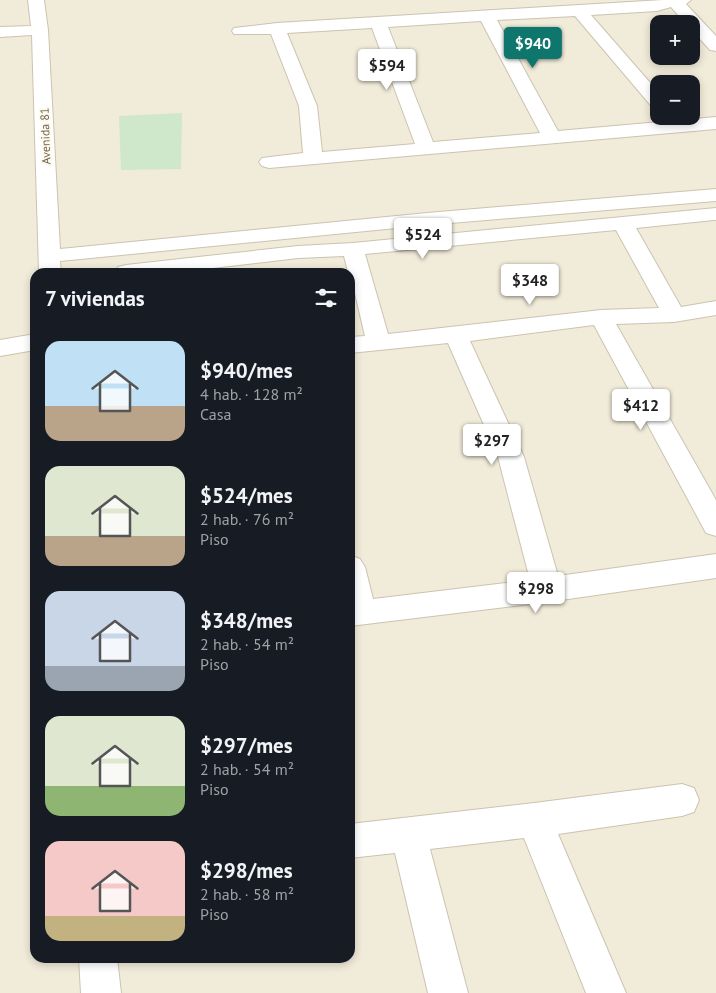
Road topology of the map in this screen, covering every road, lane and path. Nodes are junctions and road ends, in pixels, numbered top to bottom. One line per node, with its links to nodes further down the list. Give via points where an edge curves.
1 (36, 0): 7 (street, Avenida 81)
2 (679, 1): 3 (street, via 657,6); 10 (street)
3 (579, 10): 4 (street); 11 (street)
4 (487, 17): 5 (street); 15 (street)
5 (378, 22): 6 (street); 16 (street)
6 (277, 28): 8 (street); 17 (street, via 308,106)
7 (40, 30): 9 (street); 23 (street, Avenida 81)
8 (240, 31)
9 (0, 32)
10 (716, 46)
11 (650, 93)
12 (700, 122): 13 (street)
13 (716, 123)
14 (650, 124): 15 (street)
15 (550, 136): 16 (street)
16 (426, 148): 17 (street)
17 (313, 158): 18 (street)
18 (269, 162)
19 (716, 195): 23 (street, via 417,220)
20 (716, 213): 21 (street)
21 (623, 223): 22 (street); 26 (street)
22 (352, 249): 24 (street); 29 (street)
23 (50, 264)
24 (160, 268)
25 (716, 308): 26 (street)
26 (674, 315): 27 (street)
27 (601, 316): 28 (street); 33 (street)
28 (456, 335): 29 (street); 35 (street, via 512,458)
29 (378, 341): 31 (street)
30 (30, 343): 32 (street)
31 (355, 344)
32 (0, 348)
33 (716, 525)
34 (716, 566): 35 (street)
35 (547, 590): 36 (street)
36 (356, 613)
37 (682, 800): 38 (street)
38 (534, 820): 39 (street); 44 (street)
39 (408, 834): 40 (street); 43 (street)
40 (355, 840)
41 (98, 963): 42 (street)
42 (101, 993)
43 (448, 993)
44 (606, 993)

